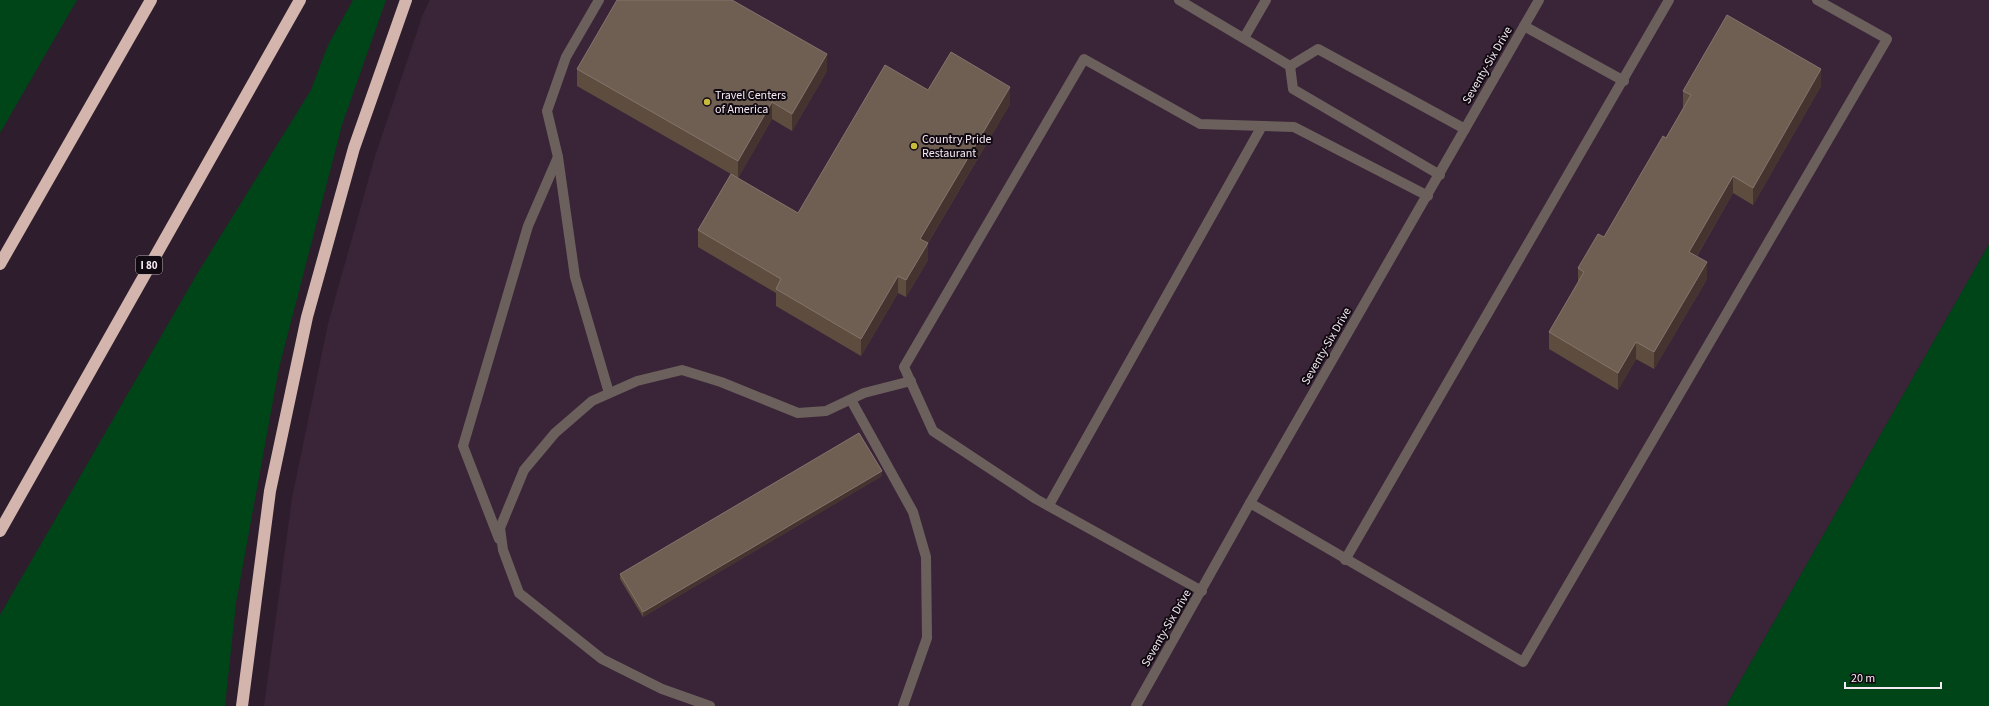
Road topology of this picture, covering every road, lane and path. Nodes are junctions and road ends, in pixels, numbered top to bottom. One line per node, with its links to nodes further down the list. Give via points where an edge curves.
1 (151, 0): 19 (highway)
2 (300, 0): 25 (highway, I 80)
3 (406, 0): 29 (highway, via 354,148 307,318 270,491)
4 (599, 0): 16 (street, via 566,57 547,111)
5 (1179, 0): 11 (street)
6 (1266, 0): 11 (street)
7 (1539, 0): 10 (street, Seventy-Six Drive)
8 (1669, 0): 13 (street)
9 (1817, 0): 27 (street, via 1887,39 1523,662)
10 (1524, 26): 13 (street); 15 (street, Seventy-Six Drive)
11 (1244, 38): 12 (street)
12 (1290, 66): 15 (street, via 1318,49); 17 (street, via 1293,89)
13 (1624, 81): 27 (street)
14 (1262, 126): 18 (street, via 1294,127); 20 (street, via 1200,124 1084,59 904,367); 24 (street)
15 (1465, 129): 17 (street, Seventy-Six Drive)
16 (558, 157): 21 (street, via 575,277); 26 (street, via 528,226 463,446)
17 (1440, 175): 18 (street, Seventy-Six Drive)
18 (1428, 196): 23 (street, Seventy-Six Drive)
19 (0, 264)
20 (911, 382): 22 (street, via 864,393); 24 (street, via 933,431)
21 (609, 393): 22 (street, via 637,381 682,370 798,413 826,411); 26 (street, via 592,401 555,433 524,470 500,528)
22 (850, 400): 31 (street, via 913,512 926,557 927,638)
23 (1250, 503): 27 (street); 28 (street, Seventy-Six Drive)
24 (1049, 505): 28 (street)
25 (0, 531)
26 (503, 550): 30 (street, via 519,593 602,659 662,689)
27 (1345, 560)
28 (1202, 591): 32 (street, Seventy-Six Drive)
29 (242, 706)
30 (710, 706)
31 (904, 706)
32 (1136, 706)

